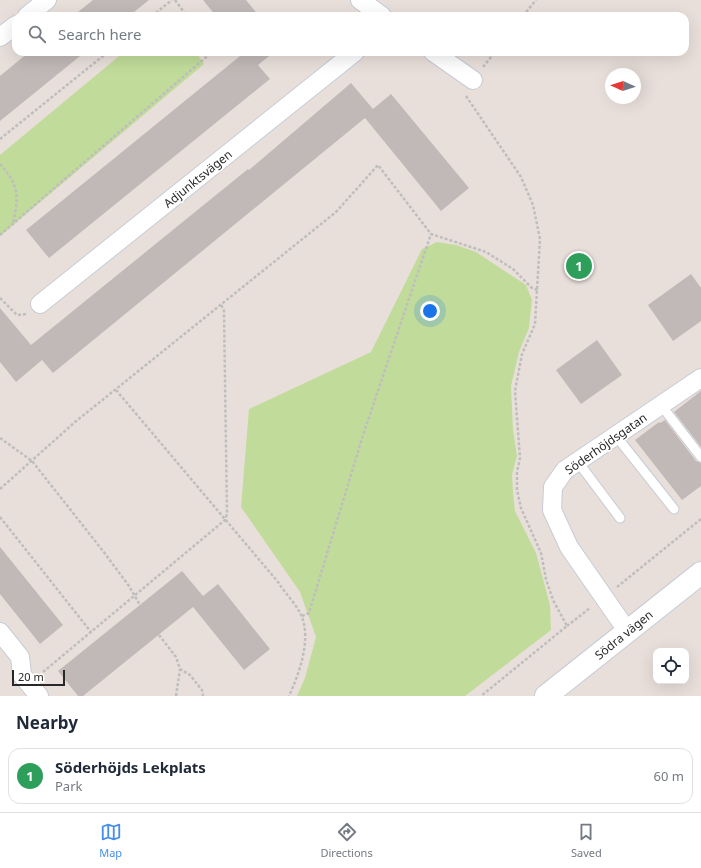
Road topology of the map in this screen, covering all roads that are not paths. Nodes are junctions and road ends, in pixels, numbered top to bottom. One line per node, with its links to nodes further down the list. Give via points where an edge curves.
1 (47, 0): 3 (street)
2 (360, 0): 4 (street)
3 (32, 12)
4 (376, 12)
5 (12, 28): 6 (street)
6 (0, 37)
7 (350, 56): 10 (street, Adjunktsvägen)
8 (439, 56): 9 (street)
9 (473, 80)
10 (40, 304)
11 (701, 378): 12 (street, Söderhöjdsgatan)
12 (661, 405): 13 (street, Söderhöjdsgatan); 14 (lane)
13 (616, 436): 15 (street, Söderhöjdsgatan); 16 (lane)
14 (701, 457)
15 (578, 462): 17 (lane); 20 (street, Söderhöjdsgatan, via 565,470 553,487 552,510 569,546)
16 (674, 509)
17 (620, 518)
18 (701, 573): 20 (street, Södra vägen)
19 (0, 632): 21 (street, via 20,657 22,675)
20 (628, 632): 22 (street, Södra vägen)
21 (34, 690)
22 (546, 696)

